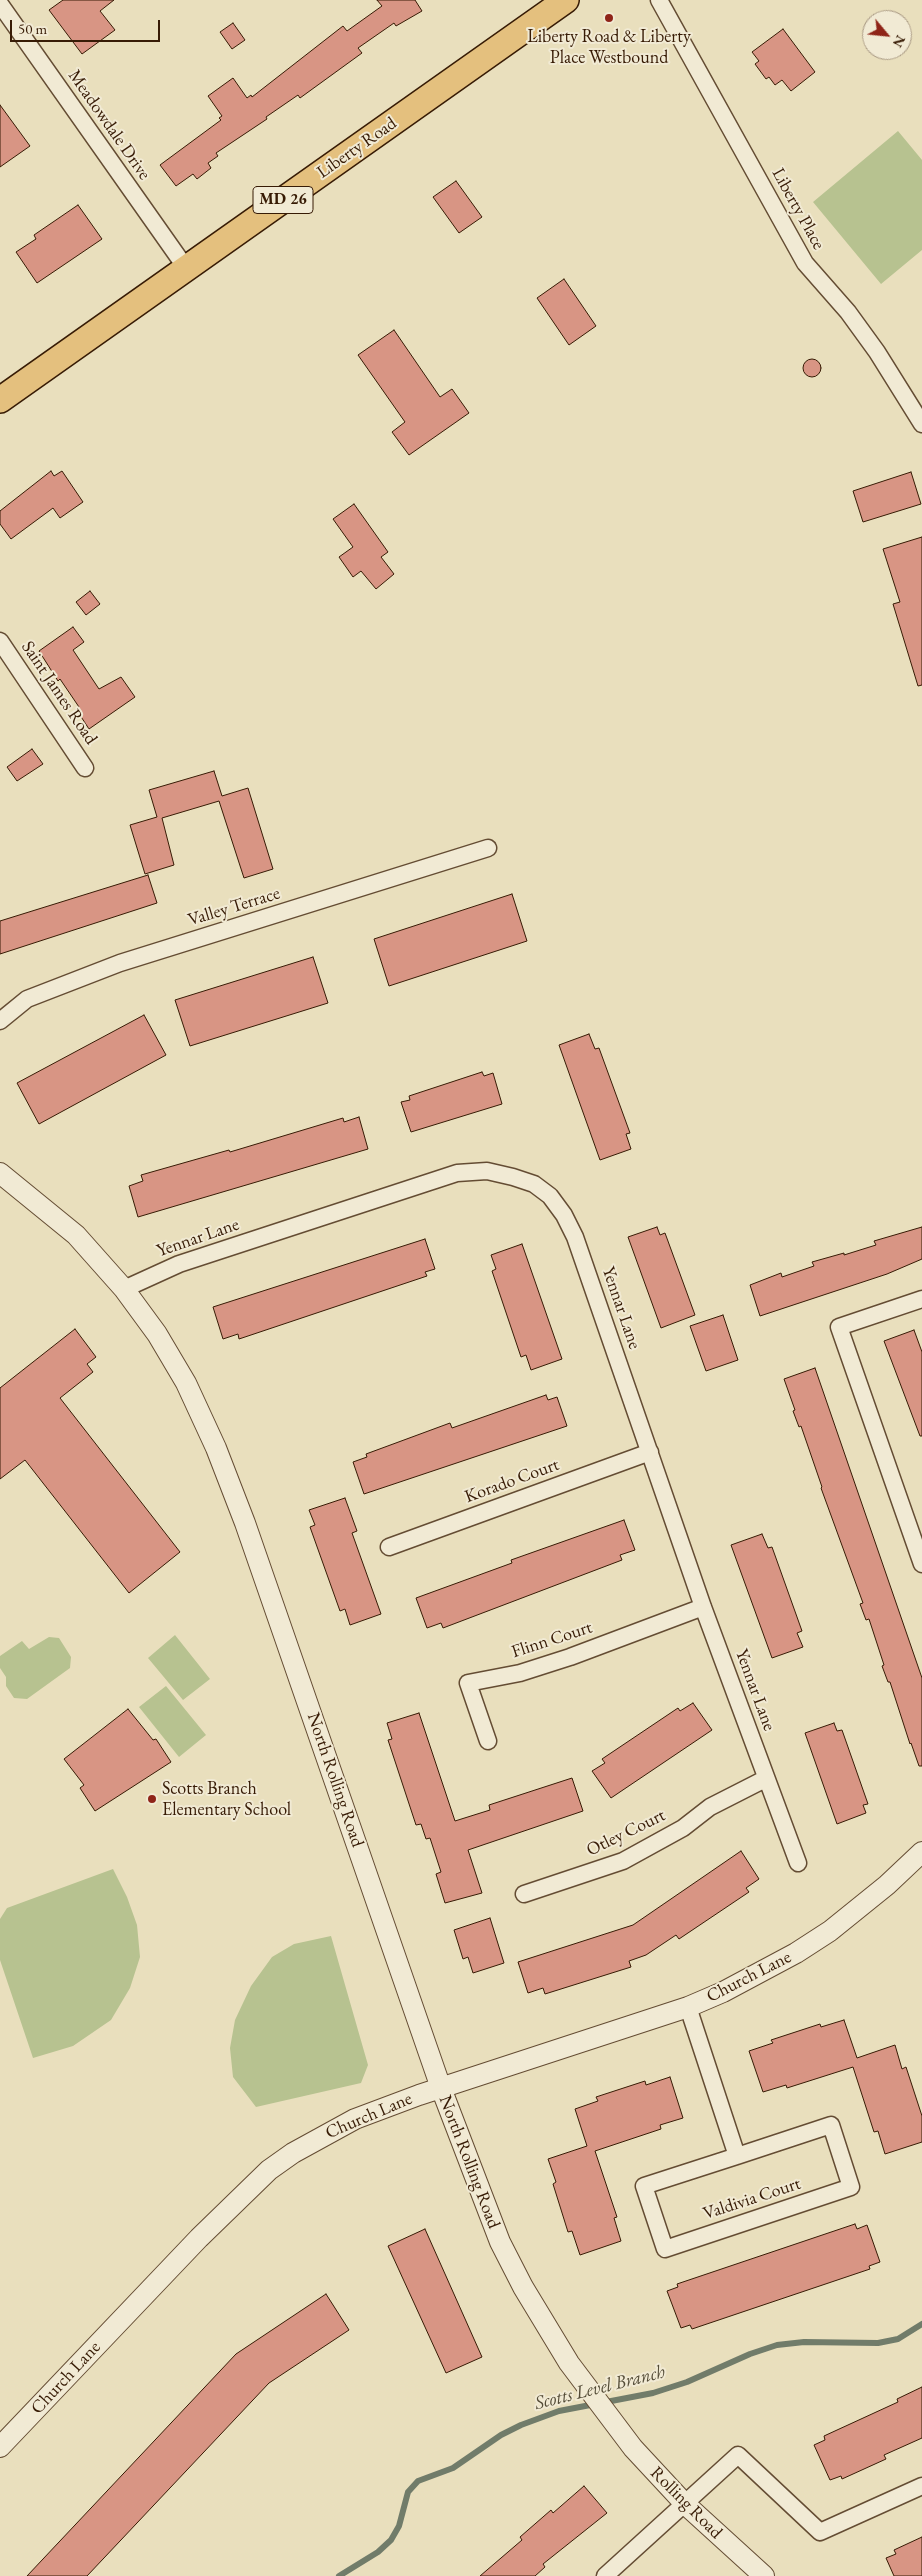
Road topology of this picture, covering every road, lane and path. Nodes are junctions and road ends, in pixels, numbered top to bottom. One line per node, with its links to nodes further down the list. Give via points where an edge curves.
1 (566, 0): 4 (main road, Liberty Road / MD 26)
2 (659, 0): 6 (street, Liberty Place, via 805,263 848,312)
3 (0, 4): 4 (street, Meadowdale Drive)
4 (186, 268): 5 (main road, Liberty Road / MD 26)
5 (0, 400)
6 (922, 424)
7 (0, 641): 8 (street, Saint James Road)
8 (85, 768)
9 (488, 848): 10 (street, Valley Terrace, via 120,963 27,999)
10 (0, 1021)
11 (0, 1173): 12 (street, North Rolling Road, via 76,1235)
12 (124, 1289): 14 (street, Yennar Lane, via 179,1264 457,1173 486,1171 514,1177 534,1184 550,1196 575,1237); 24 (street, North Rolling Road, via 157,1334 186,1383 216,1448)
13 (922, 1299): 16 (street, via 839,1327)
14 (650, 1452): 15 (street, Korado Court); 17 (street, Yennar Lane)
15 (388, 1547)
16 (922, 1564)
17 (703, 1606): 18 (street, Flinn Court, via 570,1657 520,1673 468,1683); 19 (street, Yennar Lane)
18 (488, 1742)
19 (766, 1779): 21 (street, Yennar Lane); 22 (street, Otley Court, via 710,1807 662,1841 623,1860)
20 (922, 1852): 23 (street, Church Lane, via 858,1910 803,1949 760,1974)
21 (798, 1863)
22 (524, 1894)
23 (688, 2007): 24 (street, Church Lane); 25 (street)
24 (441, 2088): 26 (street, North Rolling Road, via 500,2242 547,2330); 27 (street, Church Lane, via 319,2137 269,2170 199,2238)
25 (737, 2156): 25 (street, Valdivia Court, via 644,2186 665,2249 851,2187 831,2125)
26 (614, 2425): 29 (street, Rolling Road)
27 (0, 2447)
28 (922, 2486): 29 (street, via 820,2532 738,2455)
29 (685, 2504): 30 (street); 31 (street, Rolling Road)
30 (605, 2576)
31 (764, 2576)

